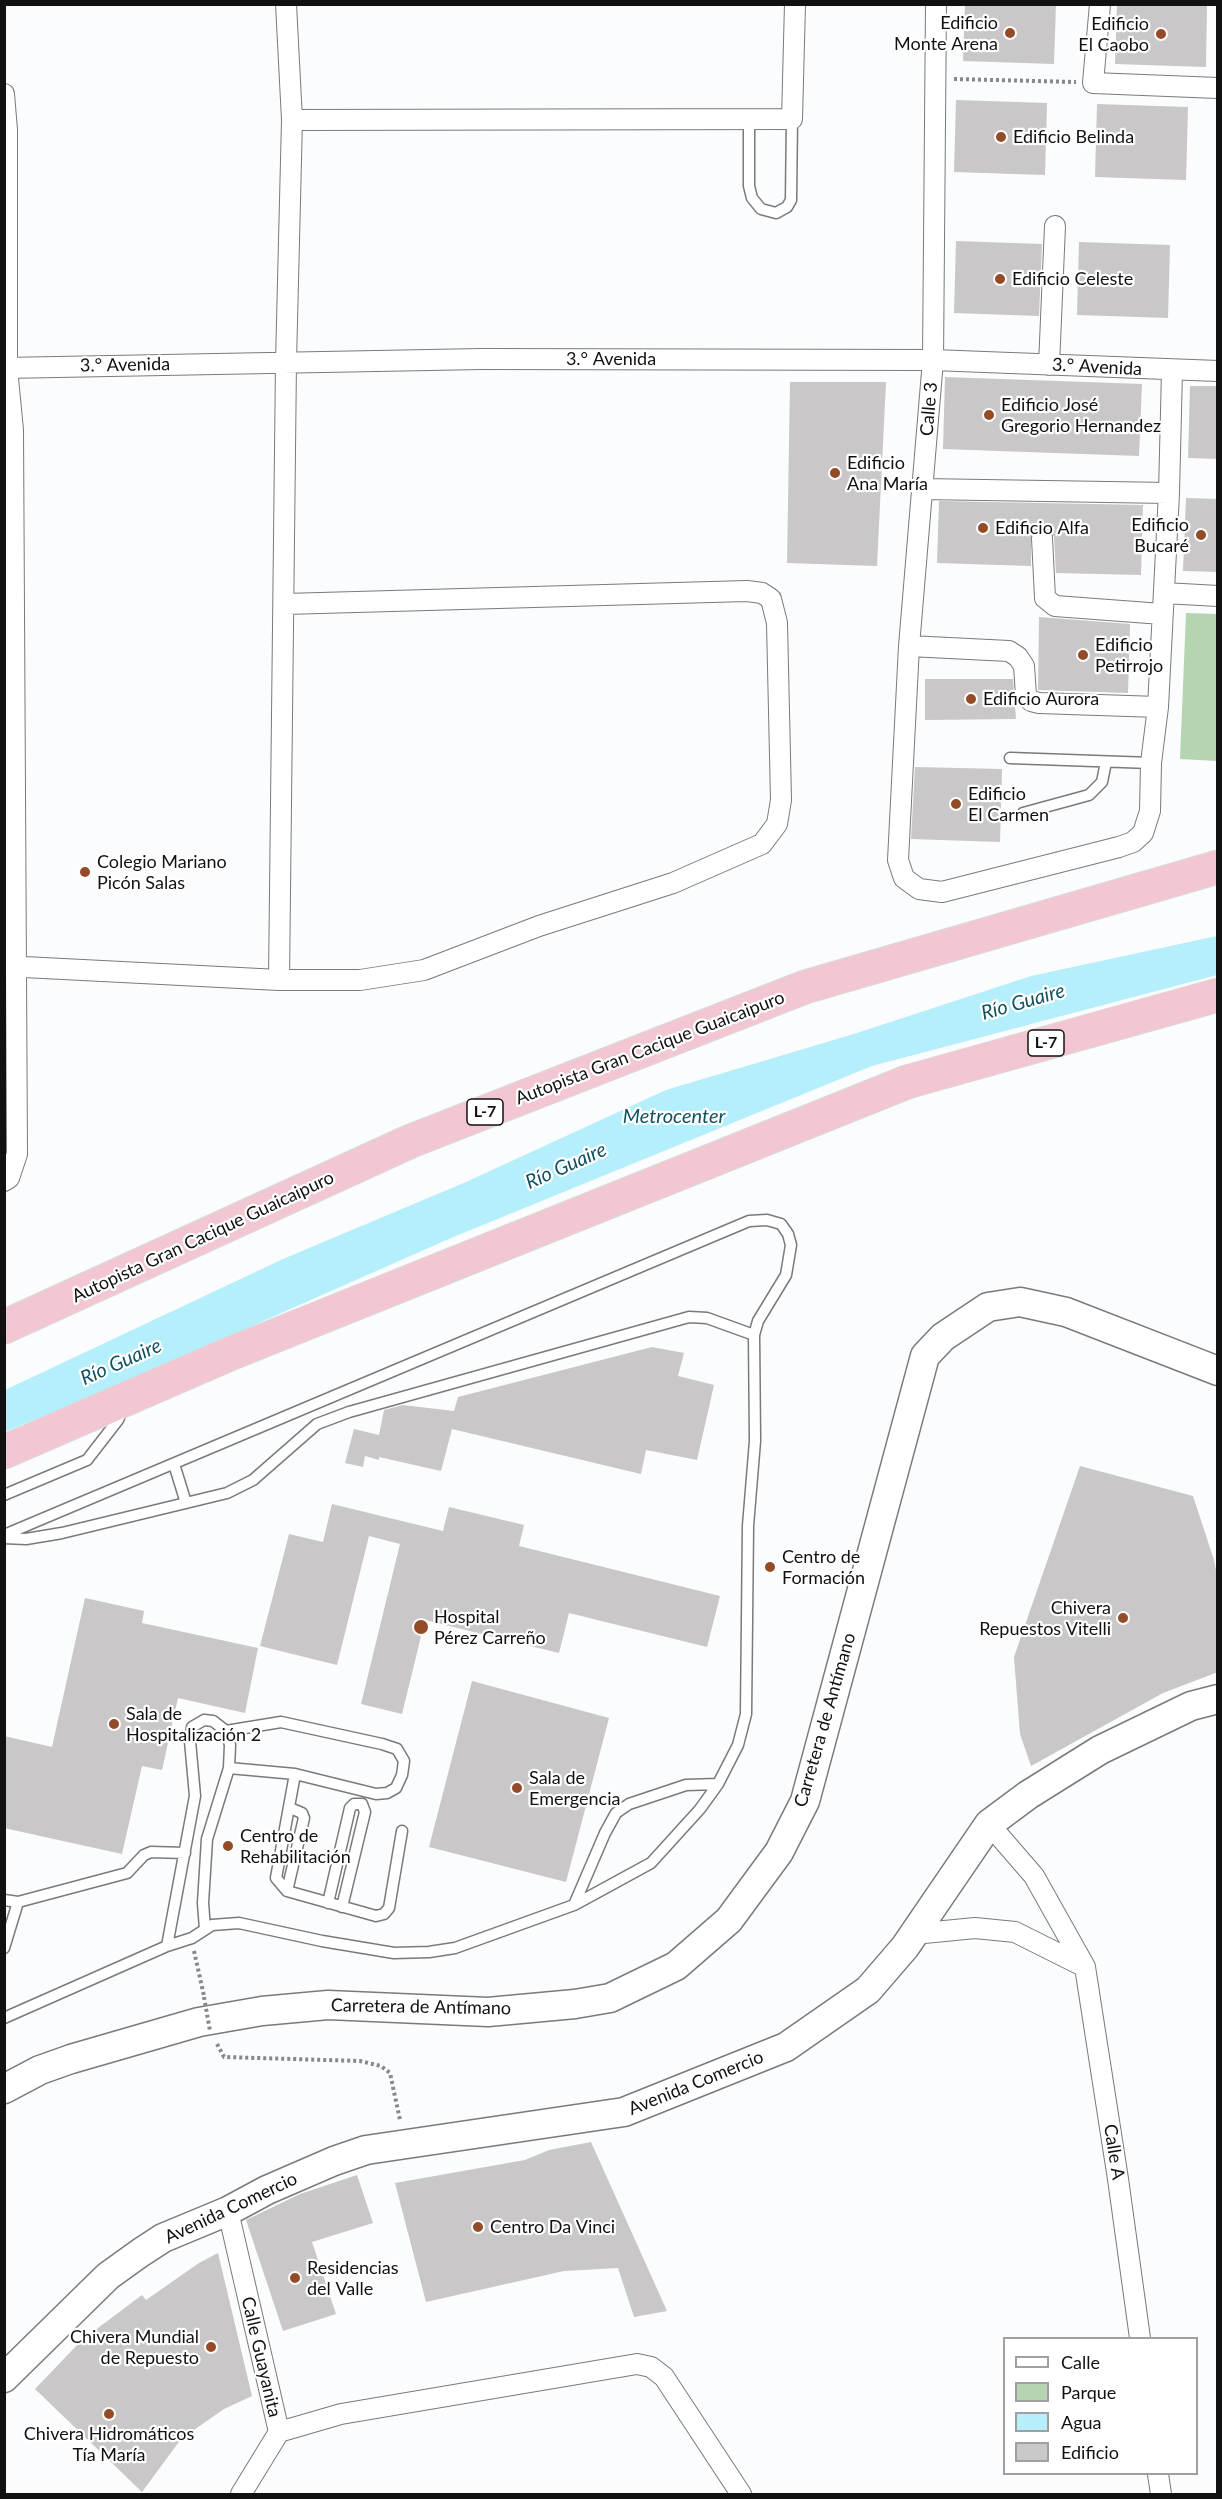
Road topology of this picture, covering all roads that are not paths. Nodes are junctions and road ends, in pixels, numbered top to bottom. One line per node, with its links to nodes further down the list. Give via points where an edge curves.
1 (286, 4): 9 (street)
2 (795, 4): 8 (street)
3 (936, 4): 12 (street, Calle 3)
4 (1100, 4): 5 (street, via 1093,83)
5 (1218, 88)
6 (4, 94): 10 (street)
7 (749, 119): 8 (street); 8 (lane, via 752,198 761,209 776,213 791,201); 9 (street)
8 (792, 119)
9 (292, 120): 13 (street)
10 (6, 130): 15 (street)
11 (1055, 226): 14 (street)
12 (933, 360): 13 (street, 3.° Avenida); 14 (street, 3.° Avenida); 19 (street, Calle 3)
13 (286, 362): 15 (street, 3.° Avenida); 24 (street)
14 (1048, 365): 16 (street, 3.° Avenida)
15 (6, 368): 18 (street)
16 (1172, 371): 17 (street, 3.° Avenida); 20 (street)
17 (1218, 371)
18 (9, 431): 33 (street)
19 (922, 489): 20 (street); 26 (street, Calle 3)
20 (1169, 493): 22 (street)
21 (1042, 538): 25 (street, via 1045,598 1055,606)
22 (1164, 593): 23 (street); 25 (street)
23 (1218, 596)
24 (285, 604): 34 (street); 34 (street, via 762,593 771,600 777,623 781,800 777,824 762,844 673,883 539,926 424,970 360,980)
25 (1162, 614): 27 (street)
26 (909, 646): 27 (street, via 1009,651 1024,666 1026,695 1039,703); 30 (street, Calle 3, via 898,860 904,878 919,889 942,892 1133,842 1143,833 1150,811)
27 (1158, 707): 30 (street)
28 (1010, 758): 29 (lane)
29 (1106, 762): 30 (lane); 31 (lane, via 1102,782 1089,795)
30 (1151, 763)
31 (1023, 813)
32 (1218, 867): 37 (highway, Autopista Gran Cacique Guaicaipuro / L-7, via 805,987 411,1141)
33 (10, 966): 34 (street); 36 (street, via 17,1154 9,1178)
34 (279, 980)
35 (1218, 995): 40 (highway, L-7, via 907,1082 232,1353)
36 (4, 1181)
37 (4, 1327)
38 (754, 1335): 42 (lane, via 758,1321 786,1275 791,1245 781,1224 767,1220 748,1221); 44 (lane, via 707,1318 689,1317 349,1412 317,1424 253,1480 227,1493); 50 (lane, via 746,1714 738,1745)
39 (1218, 1371): 67 (main road, Carretera de Antímano, via 1066,1312 1020,1302 988,1307 943,1337 925,1356 804,1801 779,1852 729,1920 676,1966 610,1998 575,2004 488,2012 328,2005 198,2022 71,2059)
40 (127, 1399): 41 (highway, L-7); 43 (lane, via 118,1420 87,1460)
41 (4, 1452)
42 (174, 1464): 44 (lane); 45 (lane)
43 (4, 1495)
44 (186, 1503): 45 (lane, via 62,1533 26,1539)
45 (4, 1537)
46 (1218, 1699): 52 (main road, Avenida Comercio, via 1191,1706 1100,1750)
47 (226, 1731): 48 (lane); 49 (lane, via 281,1722 397,1749 404,1761 396,1788 387,1793 376,1794); 54 (lane, via 213,1721 204,1720 192,1727 195,1796)
48 (229, 1768): 49 (lane); 61 (lane, via 207,1839)
49 (295, 1774): 51 (lane)
50 (718, 1784): 59 (lane, via 651,1863); 59 (lane, via 686,1785 629,1804 616,1813)
51 (290, 1808): 55 (lane, via 276,1878); 55 (lane, via 304,1818)
52 (989, 1824): 62 (main road, Avenida Comercio); 65 (street, via 1034,1876)
53 (402, 1831): 60 (lane, via 389,1908 376,1916)
54 (185, 1853): 57 (lane, via 152,1852 127,1873); 63 (lane)
55 (287, 1891): 58 (lane)
56 (4, 1900): 57 (lane)
57 (18, 1902): 64 (lane)
58 (328, 1903): 60 (lane); 60 (lane, via 350,1808 362,1804 366,1812)
59 (574, 1905): 61 (lane, via 454,1948 429,1952 394,1953 239,1923)
60 (342, 1907)
61 (205, 1929): 63 (lane)
62 (914, 1934): 65 (street, via 975,1928 1015,1932); 68 (main road, Avenida Comercio, via 867,1990 786,2047 624,2112 366,2150 267,2190)
63 (167, 1946): 66 (lane)
64 (4, 1948)
65 (1085, 1967): 69 (street, Calle A)
66 (4, 2018)
67 (4, 2089)
68 (228, 2211): 70 (main road, Avenida Comercio, via 163,2238 108,2276); 71 (street, Calle Guayanita)
69 (1140, 2337)
70 (4, 2378)
71 (279, 2432): 73 (street, Calle Guayanita); 74 (street, via 341,2414 637,2364 651,2367 664,2377)
72 (1158, 2475): 75 (street)
73 (241, 2494)
74 (741, 2494)
75 (1161, 2494)

